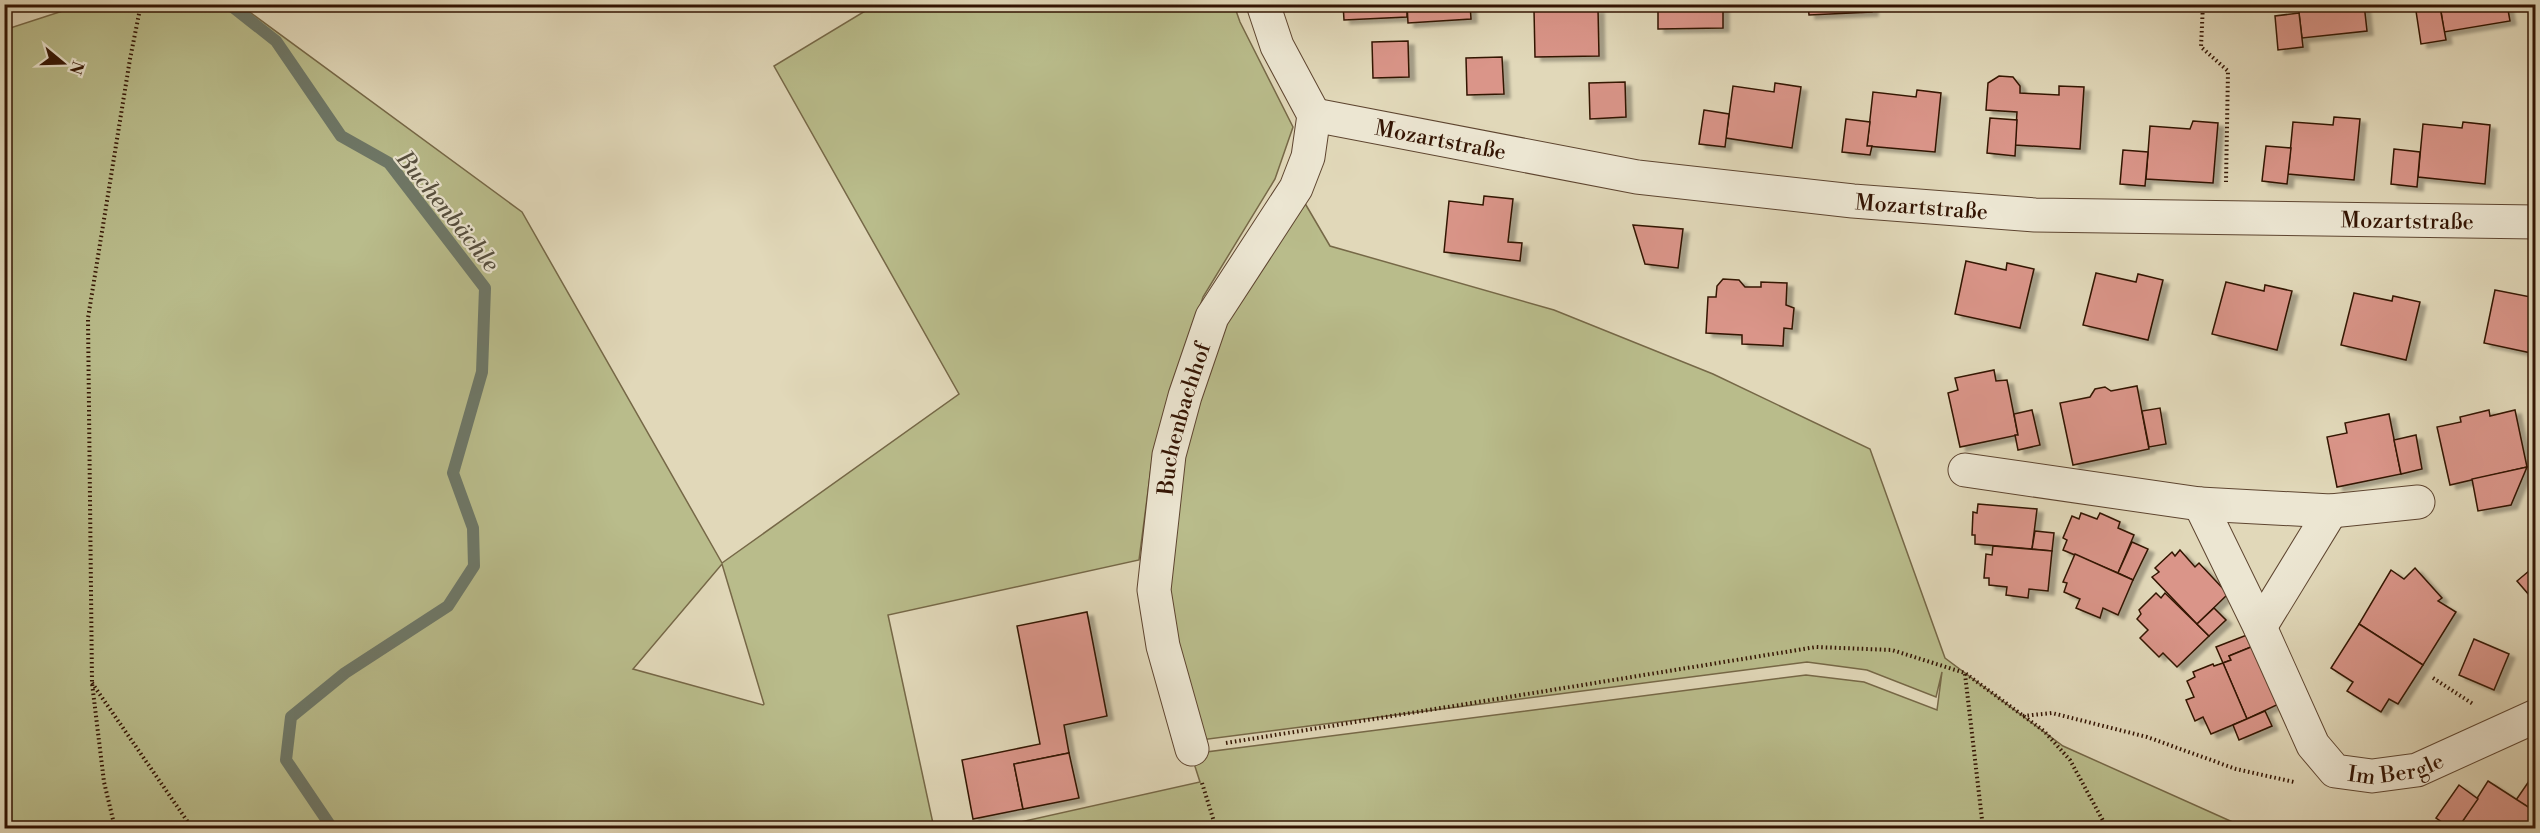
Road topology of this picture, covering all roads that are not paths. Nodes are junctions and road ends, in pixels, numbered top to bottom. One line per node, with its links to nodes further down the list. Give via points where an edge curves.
1 (1263, 4): 2 (street, via 1277,46)
2 (1314, 115): 3 (street, Mozartstraße, via 1637,177 1853,201 2036,215); 10 (street, Buchenbachhof, via 1308,157 1296,188 1212,317 1169,455 1154,590 1163,646)
3 (2535, 222)
4 (1965, 470): 6 (street)
5 (2418, 502): 7 (street)
6 (2200, 504): 7 (street); 8 (street, Im Bergle)
7 (2331, 511): 8 (street)
8 (2260, 627): 9 (street, Im Bergle, via 2313,745 2335,771 2372,776 2416,770)
9 (2535, 716)
10 (1192, 749)

